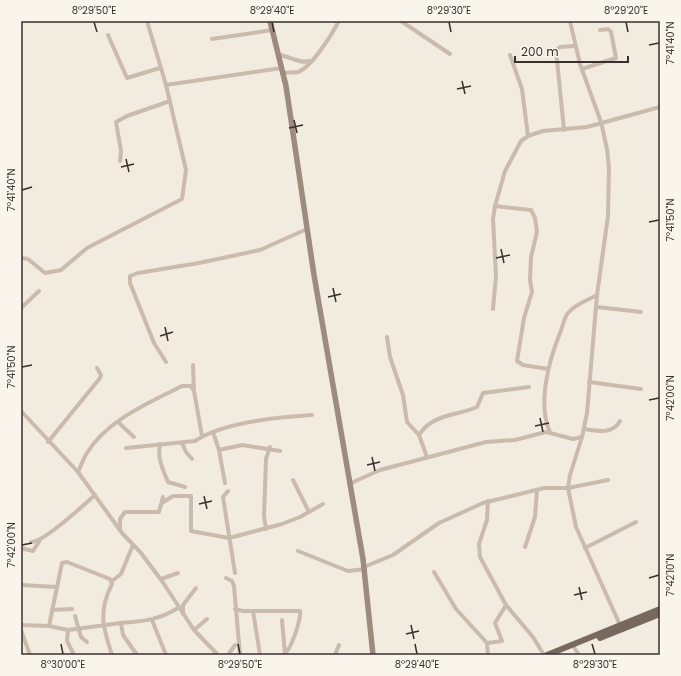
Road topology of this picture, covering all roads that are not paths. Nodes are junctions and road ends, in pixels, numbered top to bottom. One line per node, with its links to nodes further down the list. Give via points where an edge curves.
1 (147, 21): 15 (street)
2 (270, 21): 6 (street)
3 (339, 21): 14 (street)
4 (401, 21): 11 (street)
5 (570, 21): 10 (street)
6 (272, 30): 9 (street); 12 (street)
7 (600, 30): 16 (street, via 608,29 611,32 616,58)
8 (108, 35): 15 (street, via 127,78)
9 (212, 39)
10 (575, 46): 16 (street); 22 (street, via 560,47 556,50)
11 (450, 54)
12 (279, 55): 14 (street, via 295,58 304,63); 17 (street)
13 (510, 55): 23 (street, via 522,89)
14 (312, 61): 17 (street, via 298,72)
15 (160, 68): 18 (street)
16 (582, 69): 21 (street)
17 (282, 70): 18 (street); 26 (street)
18 (166, 85): 19 (street)
19 (170, 101): 24 (street, via 116,122 121,151); 27 (street, via 186,170 182,199 87,248 61,270 45,273 28,259)
20 (660, 107): 21 (street)
21 (601, 122): 22 (street); 29 (street, via 607,149 608,216)
22 (564, 130): 23 (street, via 543,131)
23 (528, 136): 25 (street, via 521,141 506,171)
24 (120, 161)
25 (495, 206): 32 (street, via 493,219 496,276); 38 (street, via 530,210 536,218 537,232 531,257 532,292 524,318 517,361 522,365)
26 (307, 229): 35 (street, via 260,250 130,276 130,283 150,333); 71 (street)
27 (21, 258)
28 (39, 291): 31 (street)
29 (598, 295): 30 (street); 38 (street, via 567,314)
30 (596, 307): 33 (street); 39 (street)
31 (21, 308)
32 (493, 310)
33 (641, 312)
34 (387, 337): 52 (street, via 390,357 403,395 407,422)
35 (166, 362)
36 (193, 365): 42 (street)
37 (97, 368): 57 (street, via 100,378)
38 (548, 368): 47 (street, via 545,396)
39 (589, 382): 41 (street); 48 (street)
40 (530, 387): 52 (street, via 483,393 477,407 442,417 430,423)
41 (641, 389)
42 (194, 391): 46 (street, via 191,386 182,386); 53 (street)
43 (21, 411): 57 (street)
44 (312, 415): 49 (street, via 263,420)
45 (620, 421): 48 (street, via 615,428 607,431)
46 (118, 422): 54 (street); 67 (street, via 94,443)
47 (547, 426): 50 (street); 51 (street)
48 (584, 429): 55 (street)
49 (213, 432): 53 (street); 63 (street)
50 (545, 432): 51 (street); 65 (street, via 515,440 486,442)
51 (550, 432): 56 (street)
52 (419, 435): 65 (street)
53 (202, 436): 58 (street, via 195,441)
54 (134, 437)
55 (582, 437): 56 (street); 60 (street)
56 (573, 439): 60 (street)
57 (48, 442): 67 (street)
58 (182, 443): 59 (street); 66 (street)
59 (160, 444): 61 (street); 72 (street, via 159,462 168,482)
60 (579, 446): 73 (street)
61 (126, 448)
62 (269, 448): 63 (street, via 242,445); 64 (street); 83 (street, via 264,516)
63 (219, 450): 70 (street)
64 (280, 451)
65 (427, 457): 71 (street, via 380,470)
66 (192, 459)
67 (78, 472): 76 (street)
68 (293, 480): 81 (street)
69 (608, 480): 73 (street)
70 (225, 483)
71 (349, 484): 93 (street)
72 (185, 487)
73 (568, 488): 74 (street); 91 (street, via 576,526)
74 (537, 490): 78 (street); 89 (street, via 534,517)
75 (228, 491): 85 (street, via 224,497)
76 (95, 495): 84 (street); 86 (street)
77 (163, 497): 79 (street)
78 (488, 501): 93 (street, via 440,523 394,555); 103 (street, via 479,544 480,558)
79 (162, 503): 84 (street, via 159,512 125,512 120,519); 85 (street, via 173,496 191,496 191,531)
80 (323, 504): 81 (street)
81 (309, 512): 83 (street)
82 (636, 522): 91 (street)
83 (266, 529): 85 (street)
84 (120, 530): 88 (street)
85 (230, 538): 96 (street)
86 (40, 540): 87 (street); 90 (street, via 33,551)
87 (32, 542)
88 (133, 545): 98 (street); 99 (street, via 121,574)
89 (525, 547)
90 (21, 548)
91 (585, 548): 118 (street)
92 (298, 551): 93 (street, via 348,571)
93 (364, 568): 141 (street)
94 (434, 572): 126 (street, via 456,609)
95 (178, 573): 98 (street)
96 (235, 573)
97 (226, 578): 106 (street, via 234,586)
98 (160, 579): 104 (street)
99 (112, 581): 101 (street, via 65,562 62,563); 120 (street, via 106,596)
100 (21, 584): 101 (street)
101 (57, 587): 108 (street)
102 (196, 588): 110 (street, via 183,605)
103 (506, 605): 126 (street, via 495,622 502,641); 143 (street, via 533,636)
104 (178, 608): 110 (street); 114 (street)
105 (72, 609): 108 (street)
106 (236, 609): 109 (street); 137 (street)
107 (660, 609): 118 (main road)
108 (52, 610): 119 (street)
109 (253, 611): 138 (street); 139 (street, via 300,611 291,646)
110 (183, 614): 124 (street)
111 (660, 614): 129 (main road)
112 (75, 616): 121 (street)
113 (207, 619): 124 (street)
114 (152, 620): 116 (street); 134 (street)
115 (282, 620): 139 (street)
116 (121, 623): 120 (street); 133 (street, via 123,635)
117 (21, 625): 119 (street)
118 (620, 625): 129 (main road)
119 (49, 626): 123 (street)
120 (103, 626): 121 (street); 132 (street)
121 (78, 629): 123 (street); 125 (street)
122 (21, 630): 130 (street)
123 (68, 630): 131 (street, via 67,641)
124 (194, 630): 135 (street)
125 (87, 642)
126 (487, 643): 142 (street)
127 (235, 645): 136 (street)
128 (339, 645): 140 (street)
129 (573, 646): 144 (main road); 145 (main road); 146 (street)
130 (30, 655)
131 (74, 655)
132 (112, 655)
133 (137, 655)
134 (166, 655)
135 (218, 655)
136 (228, 655)
137 (240, 655)
138 (260, 655)
139 (284, 655)
140 (335, 655)
141 (373, 655)
142 (488, 655)
143 (544, 655)
144 (547, 655)
145 (558, 655)
146 (579, 655)

